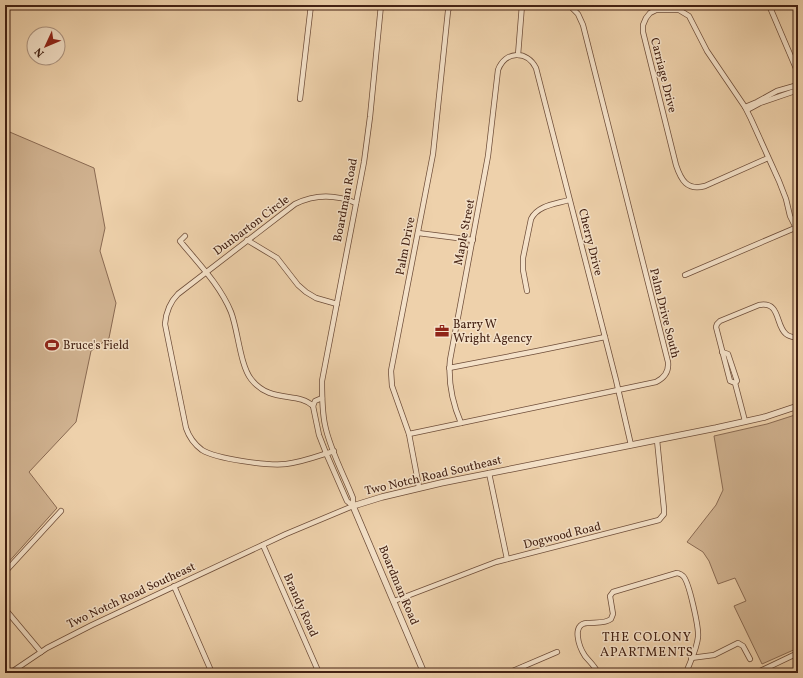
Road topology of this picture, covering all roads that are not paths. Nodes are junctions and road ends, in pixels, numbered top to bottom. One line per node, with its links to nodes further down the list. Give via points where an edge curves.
1 (311, 5): 11 (street)
2 (381, 5): 15 (street, Boardman Road, via 370,117)
3 (450, 5): 18 (street, Palm Drive, via 433,154)
4 (522, 5): 7 (street)
5 (568, 5): 29 (street, Palm Drive South, via 578,14 583,25 668,365 666,374 659,381)
6 (768, 5): 8 (street)
7 (518, 55): 14 (street, Cherry Drive, via 528,58 536,68); 21 (street, Maple Street, via 506,59 498,70 488,156)
8 (798, 73)
9 (798, 85): 12 (street, via 777,91)
10 (798, 90): 12 (street)
11 (300, 99)
12 (746, 109): 13 (street, Carriage Drive); 13 (street, Carriage Drive, via 706,51 689,16 679,10 659,9 648,15 643,32 676,164 683,181 695,187 705,186)
13 (768, 158): 16 (street, Carriage Drive, via 782,186)
14 (569, 200): 24 (street, via 539,209 531,219 523,258); 26 (street, Cherry Drive)
15 (356, 204): 20 (street, Dunbarton Circle, via 333,196 309,198 295,204); 25 (street, Boardman Road)
16 (795, 228): 17 (street, Carriage Drive); 23 (street)
17 (798, 232)
18 (418, 233): 21 (street); 35 (street, Palm Drive, via 391,371 392,386)
19 (185, 236): 22 (street, via 180,240)
20 (247, 240): 22 (street, Dunbarton Circle); 25 (street, via 277,258 306,292)
21 (473, 240): 28 (street, Maple Street)
22 (206, 272): 31 (street, via 230,310 245,367 251,379 266,392 305,401); 39 (street, Dunbarton Circle, via 175,297 165,319 167,341 189,436 198,447 210,454 265,464 293,463)
23 (685, 275)
24 (527, 291)
25 (336, 304): 30 (street, Boardman Road, via 322,381)
26 (605, 337): 28 (street); 29 (street, Cherry Drive)
27 (798, 338): 33 (street, via 787,336 774,309 764,304 717,324 730,381 735,383)
28 (449, 368): 34 (street, Maple Street, via 452,398)
29 (619, 391): 34 (street, Palm Drive South); 37 (street, Cherry Drive)
30 (322, 398): 31 (street); 38 (street, Boardman Road, via 325,426)
31 (313, 406): 39 (street, Boardman Road)
32 (798, 406): 33 (street, Two Notch Road Southeast)
33 (745, 422): 36 (street, Two Notch Road Southeast)
34 (461, 423): 35 (street, Palm Drive South)
35 (409, 434): 41 (street, Palm Drive)
36 (657, 440): 37 (street, Two Notch Road Southeast); 45 (street, Dogwood Road, via 663,517)
37 (631, 445): 40 (street, Two Notch Road Southeast)
38 (334, 451): 39 (street, Dunbarton Circle); 42 (street, Boardman Road, via 354,498)
39 (326, 453): 42 (street, Boardman Road, via 347,501)
40 (489, 473): 41 (street, Two Notch Road Southeast); 45 (street)
41 (419, 488): 42 (street, Two Notch Road Southeast)
42 (353, 506): 44 (street, Two Notch Road Southeast); 48 (street, Boardman Road)
43 (61, 511): 46 (street)
44 (263, 545): 47 (street, Two Notch Road Southeast); 58 (street, Brandy Road)
45 (507, 560): 48 (street, Dogwood Road)
46 (5, 572)
47 (174, 586): 50 (street, Two Notch Road Southeast); 57 (street)
48 (394, 601): 59 (street, Boardman Road)
49 (5, 608): 50 (street)
50 (41, 652): 56 (street, Two Notch Road Southeast)
51 (557, 652): 55 (street)
52 (798, 653): 64 (street)
53 (691, 658): 54 (street, via 710,656 738,643 743,646); 62 (street, via 698,638 695,615 685,579 677,573 613,592 610,596 613,614 611,619 606,622 585,623 579,627 577,630 581,648); 63 (street)
54 (750, 659)
55 (523, 667): 60 (street); 61 (street)
56 (10, 673)
57 (212, 673)
58 (319, 673)
59 (424, 673)
60 (508, 673)
61 (525, 673)
62 (598, 673)
63 (686, 673)
64 (756, 673)

